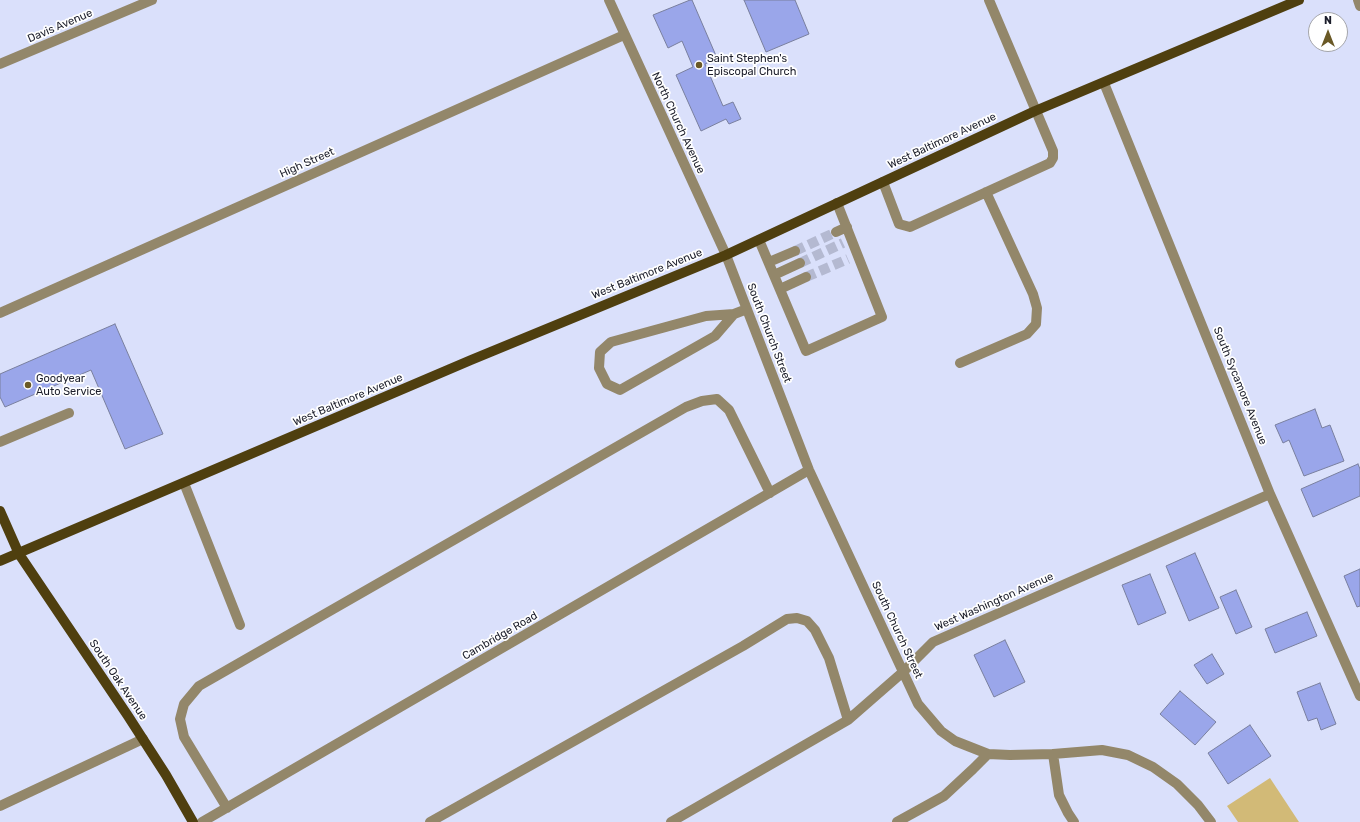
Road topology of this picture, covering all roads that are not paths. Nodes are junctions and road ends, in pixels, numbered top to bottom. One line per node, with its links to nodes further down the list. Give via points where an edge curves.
1 (152, 0): 8 (street, Davis Avenue)
2 (609, 0): 7 (street, North Church Avenue)
3 (989, 0): 10 (street)
4 (1358, 0): 6 (street)
5 (1295, 1): 9 (main road, West Baltimore Avenue)
6 (1360, 6)
7 (624, 34): 19 (street, North Church Avenue); 27 (street, High Street)
8 (0, 64)
9 (1104, 82): 10 (main road, West Baltimore Avenue); 35 (street, South Sycamore Avenue)
10 (1036, 111): 11 (main road, West Baltimore Avenue); 12 (street, via 1053,150 1050,163)
11 (883, 182): 12 (street, via 899,224 910,227); 13 (main road, West Baltimore Avenue)
12 (986, 192): 29 (street, via 1033,294 1037,308 1036,324 1027,334)
13 (837, 203): 14 (street); 16 (main road, West Baltimore Avenue)
14 (847, 226): 15 (street); 18 (street, via 847,241)
15 (836, 232)
16 (759, 240): 19 (main road, West Baltimore Avenue); 21 (street)
17 (795, 250): 21 (street)
18 (857, 254): 20 (street); 25 (street, via 882,317 806,351)
19 (726, 255): 26 (street, South Church Street); 33 (main road, West Baltimore Avenue, via 471,360)
20 (848, 259)
21 (769, 262): 23 (street)
22 (800, 262): 23 (street)
23 (774, 274): 25 (street)
24 (806, 277): 25 (street)
25 (780, 289)
26 (747, 309): 28 (street); 32 (street, South Church Street)
27 (0, 313)
28 (734, 314): 28 (street, via 706,316 610,342 600,352 599,368 607,384 620,390 715,336)
29 (960, 363)
30 (68, 413): 31 (street)
31 (0, 442)
32 (809, 470): 34 (street, Cambridge Road); 40 (street, South Church Street)
33 (184, 483): 37 (main road, West Baltimore Avenue); 39 (street)
34 (770, 493): 47 (street, Cambridge Road); 47 (street, via 729,410 717,399 702,401 686,407 199,686 184,704 180,719 184,737)
35 (1270, 494): 40 (street, West Washington Avenue, via 933,642); 41 (street, South Sycamore Avenue)
36 (0, 511): 37 (main road, South Oak Avenue)
37 (19, 554): 38 (main road, West Baltimore Avenue); 43 (main road, South Oak Avenue)
38 (0, 561)
39 (240, 625)
40 (903, 672): 42 (street, West Washington Avenue); 44 (street, South Church Street, via 918,704 941,731 955,741)
41 (1360, 696)
42 (848, 720): 50 (street, via 829,658 815,630 807,621 787,619); 51 (street, West Washington Avenue)
43 (143, 739): 46 (street); 48 (main road, South Oak Avenue)
44 (988, 754): 45 (street, South Church Street); 52 (street, via 944,796)
45 (1053, 754): 53 (street, via 1059,795); 54 (street, South Church Street, via 1102,750 1128,755 1153,767 1177,784)
46 (0, 806)
47 (227, 808): 49 (street, Cambridge Road)
48 (193, 822)
49 (202, 822)
50 (430, 822)
51 (671, 822)
52 (897, 822)
53 (1074, 822)
54 (1211, 822)

